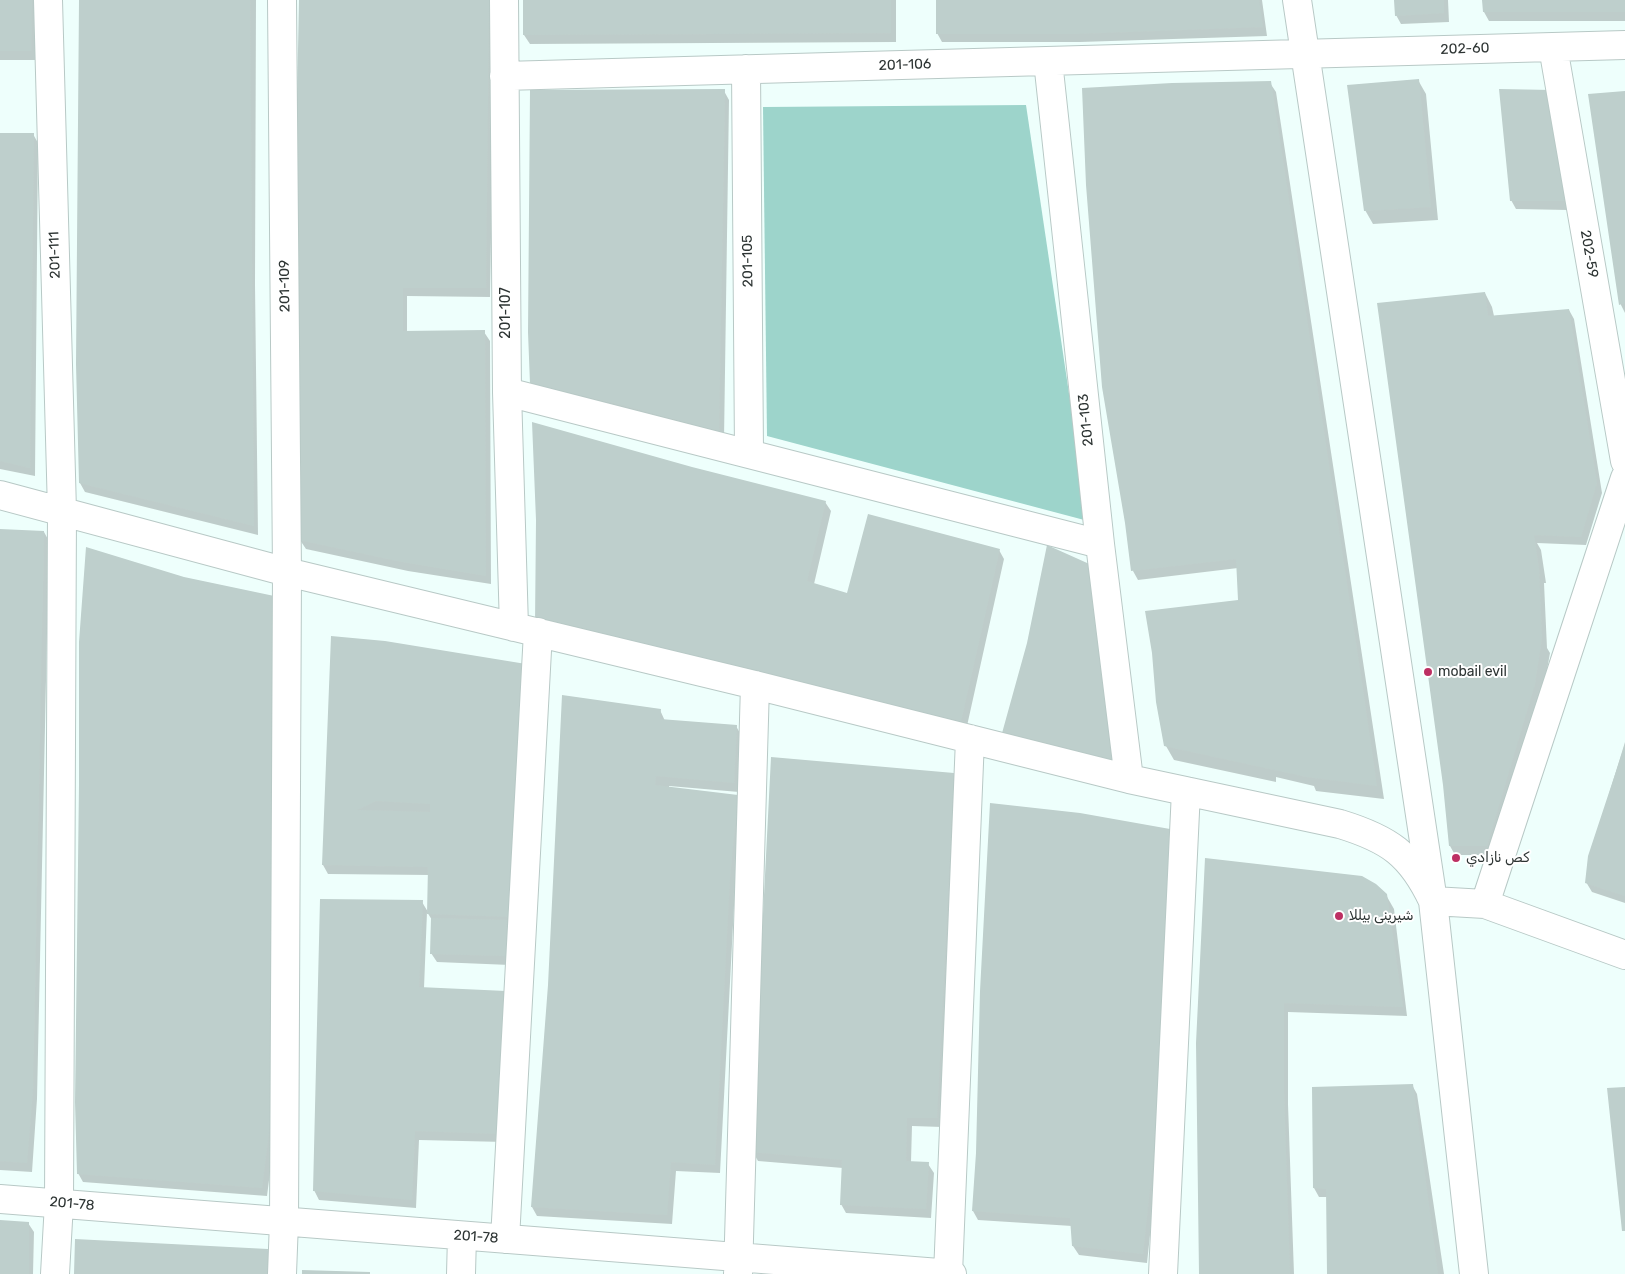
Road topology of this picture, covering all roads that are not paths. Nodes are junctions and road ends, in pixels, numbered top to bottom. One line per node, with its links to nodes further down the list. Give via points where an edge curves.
1 (48, 0): 16 (street, 201-111)
2 (282, 0): 18 (street, 201-109)
3 (504, 0): 10 (street, 201-107)
4 (1297, 0): 7 (street)
5 (1625, 45): 6 (street, 202-60)
6 (1552, 47): 7 (street, 202-60); 13 (street, 202-59)
7 (1305, 53): 8 (street, 201-106); 24 (street)
8 (1048, 61): 9 (street, 201-106); 17 (street, 201-103)
9 (746, 69): 10 (street, 201-106); 12 (street, 201-105)
10 (504, 76): 11 (street, 201-107)
11 (507, 392): 12 (street); 19 (street, 201-107)
12 (749, 453): 17 (street)
13 (1625, 461)
14 (1625, 478): 25 (street)
15 (0, 495): 16 (street)
16 (62, 511): 18 (street); 28 (street, 201-111)
17 (1100, 544): 22 (street, 201-103)
18 (287, 572): 19 (street); 29 (street, 201-109)
19 (526, 630): 20 (street); 31 (street, 201-107)
20 (755, 685): 21 (street); 32 (street)
21 (970, 739): 22 (street); 36 (street)
22 (1130, 779): 23 (street)
23 (1186, 791): 24 (street, via 1340,824 1376,837 1406,858 1421,876); 38 (street)
24 (1433, 901): 25 (street); 39 (street)
25 (1485, 904): 26 (street)
26 (1625, 956)
27 (0, 1199): 28 (street, 201-78)
28 (59, 1203): 29 (street, 201-78); 33 (street, 201-111)
29 (284, 1222): 30 (street, 201-78); 34 (street, 201-109)
30 (462, 1236): 31 (street, 201-78); 35 (street)
31 (505, 1239): 32 (street, 201-78)
32 (738, 1266): 36 (street, 201-78)
33 (55, 1274)
34 (282, 1274)
35 (462, 1274)
36 (948, 1274): 37 (street, 201-78)
37 (952, 1274)
38 (1163, 1274)
39 (1474, 1274)

